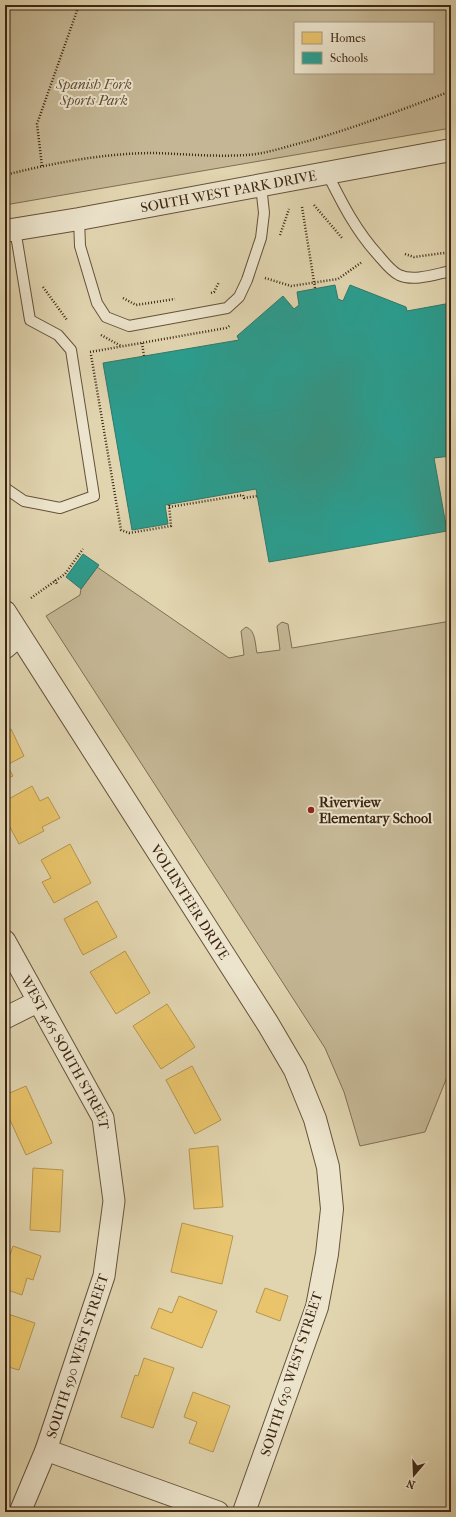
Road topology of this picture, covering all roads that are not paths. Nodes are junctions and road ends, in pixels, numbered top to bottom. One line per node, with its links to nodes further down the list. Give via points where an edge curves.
1 (451, 150): 2 (street, SOUTH WEST PARK DRIVE)
2 (327, 173): 3 (street, SOUTH WEST PARK DRIVE); 6 (lane, via 360,235 389,268 409,277)
3 (261, 185): 4 (street, SOUTH WEST PARK DRIVE); 4 (lane, via 264,213 261,238 239,298 227,308 129,326 106,318 97,304 80,246)
4 (79, 219): 5 (street, SOUTH WEST PARK DRIVE)
5 (10, 230): 7 (lane, via 30,320 58,336 71,350 94,496 60,508 24,501)
6 (451, 271)
7 (5, 488)
8 (5, 612): 9 (street, VOLUNTEER DRIVE)
9 (12, 641): 14 (street, VOLUNTEER DRIVE, via 268,1024 295,1070 316,1119 328,1167)
10 (5, 941): 11 (street, WEST 465 SOUTH STREET)
11 (37, 1002): 12 (street); 13 (street, WEST 465 SOUTH STREET, via 103,1118)
12 (5, 1018)
13 (110, 1170): 15 (street, SOUTH 590 WEST STREET, via 114,1201 104,1276)
14 (332, 1209): 18 (street, SOUTH 630 WEST STREET, via 327,1254 316,1307)
15 (46, 1450): 16 (street, SOUTH 590 WEST STREET); 17 (street)
16 (20, 1512)
17 (218, 1512)
18 (244, 1512)

